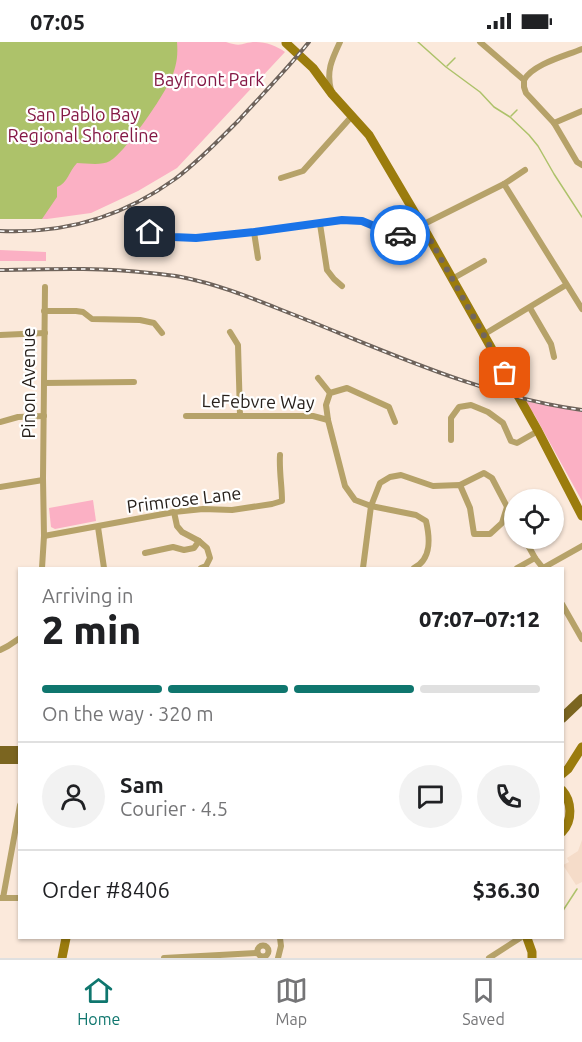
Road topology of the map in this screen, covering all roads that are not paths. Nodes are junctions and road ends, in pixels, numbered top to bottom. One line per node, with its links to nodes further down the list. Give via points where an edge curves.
1 (340, 42): 6 (street, via 328,72)
2 (480, 42): 5 (street)
3 (286, 43): 6 (street, via 313,68)
4 (582, 49): 5 (street, via 539,66)
5 (524, 80): 9 (street, via 526,93)
6 (332, 94): 8 (street)
7 (582, 111): 9 (street)
8 (352, 117): 12 (street, via 303,171); 15 (street, via 369,135)
9 (554, 123): 10 (street)
10 (582, 165)
11 (525, 170): 13 (street)
12 (281, 178)
13 (504, 184): 15 (street); 21 (street)
14 (320, 224): 15 (street, via 362,221 398,236); 17 (street); 22 (street, via 327,270)
15 (422, 225): 20 (street)
16 (150, 232): 17 (street, via 196,238)
17 (254, 232): 18 (street)
18 (258, 258)
19 (484, 261): 20 (street)
20 (452, 279): 30 (street)
21 (566, 285): 24 (street); 25 (street)
22 (342, 286)
23 (45, 287): 26 (street, Pinon Avenue)
24 (530, 308): 30 (street); 32 (street, via 551,344)
25 (582, 309)
26 (44, 311): 28 (street, Pinon Avenue); 29 (street, via 83,312 92,319 140,320 154,323)
27 (230, 332): 37 (street, via 238,345)
28 (45, 333): 31 (street); 35 (street, Pinon Avenue)
29 (162, 333)
30 (483, 334): 43 (street)
31 (0, 335)
32 (554, 357)
33 (318, 378): 36 (street)
34 (134, 382): 35 (street)
35 (44, 383): 38 (street, Pinon Avenue)
36 (330, 393): 40 (street, via 326,405); 42 (street, via 347,388 389,407)
37 (240, 415): 39 (street, LeFebvre Way); 40 (street, LeFebvre Way, via 314,416)
38 (44, 416): 41 (street); 46 (street, Pinon Avenue)
39 (186, 416)
40 (328, 420): 50 (street, via 345,486 355,500)
41 (0, 422)
42 (396, 423)
43 (538, 431): 44 (street, via 517,443 511,441 503,423 471,405 459,407 451,418); 52 (street)
44 (451, 440)
45 (280, 455): 51 (street, Primrose Lane, via 282,501 232,510)
46 (43, 480): 48 (street); 55 (street, Pinon Avenue)
47 (460, 485): 49 (street, via 484,473 492,478); 50 (street, via 433,486 401,476 390,477 380,483); 53 (street, via 470,508 474,534 490,534)
48 (0, 487)
49 (504, 501)
50 (371, 506): 64 (street); 65 (street, via 416,515 426,521 427,556)
51 (174, 512): 54 (street, Primrose Lane); 56 (street, via 182,532)
52 (582, 516)
53 (504, 517)
54 (98, 526): 55 (street, Primrose Lane); 62 (street)
55 (44, 536): 61 (street, Pinon Avenue)
56 (199, 541): 59 (street, via 194,548 172,547); 63 (street, via 210,558)
57 (582, 546): 68 (street)
58 (530, 549): 60 (street)
59 (145, 553)
60 (535, 558): 66 (street); 67 (street)
61 (42, 567)
62 (104, 567)
63 (204, 567)
64 (363, 567)
65 (416, 567)
66 (519, 567)
67 (542, 567)
68 (545, 567)
69 (564, 608): 71 (street)
70 (18, 639): 72 (street)
71 (582, 639)
72 (0, 650)
73 (582, 691): 75 (main road)
74 (582, 699): 76 (main road)
75 (564, 706)
76 (564, 716)
77 (582, 747): 82 (street)
78 (0, 751): 79 (main road)
79 (18, 751)
80 (0, 759): 81 (main road)
81 (18, 759)
82 (564, 772)
83 (564, 792): 85 (street, via 570,813)
84 (18, 815): 86 (street)
85 (564, 830)
86 (1, 898): 87 (street)
87 (18, 898)
88 (66, 939): 97 (street)
89 (263, 939): 93 (street)
90 (280, 939): 99 (street)
91 (518, 939): 100 (street)
92 (527, 939): 101 (street)
93 (263, 945): 94 (street); 96 (street, via 268,949)
94 (257, 953): 95 (street); 96 (street)
95 (214, 957): 98 (street)
96 (267, 957)
97 (62, 958)
98 (164, 958)
99 (278, 958)
100 (489, 958)
101 (532, 958)

